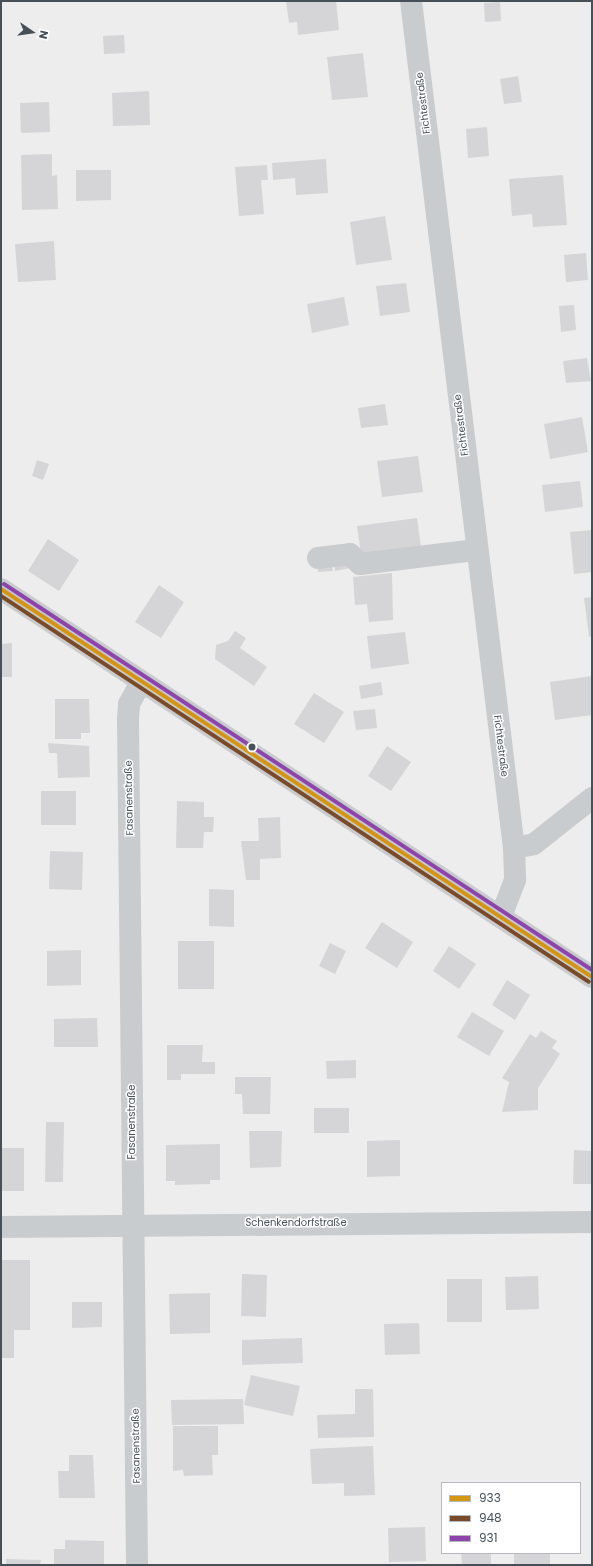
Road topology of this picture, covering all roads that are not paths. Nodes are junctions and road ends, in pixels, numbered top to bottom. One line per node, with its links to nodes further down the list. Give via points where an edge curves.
1 (411, 1): 2 (street, Fichtestraße)
2 (476, 550): 3 (street, via 360,564 350,554); 7 (street, Fichtestraße)
3 (318, 558)
4 (1, 589): 5 (street)
5 (141, 682): 8 (street); 11 (street, Fasanenstraße, via 129,704 128,719)
6 (592, 798): 7 (street, via 534,844)
7 (514, 848): 8 (street, Fichtestraße, via 515,880)
8 (501, 917): 9 (street)
9 (592, 977)
10 (592, 1222): 11 (street, Schenkendorfstraße)
11 (133, 1224): 12 (street, Schenkendorfstraße); 13 (street, Fasanenstraße)
12 (1, 1227)
13 (137, 1565)

